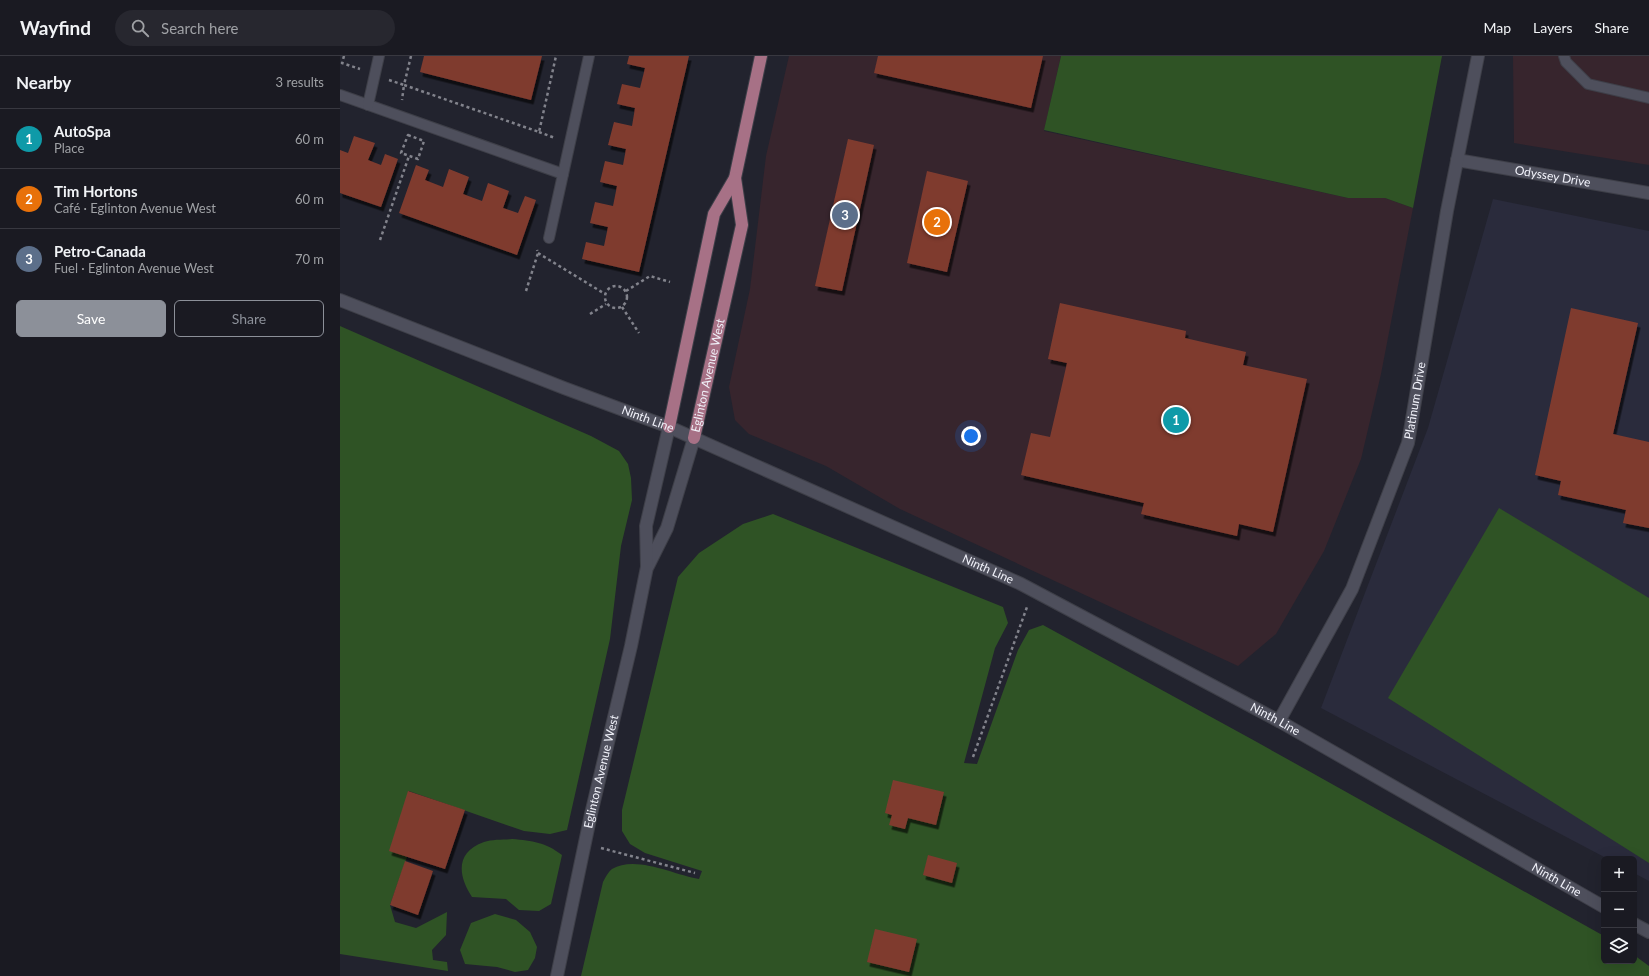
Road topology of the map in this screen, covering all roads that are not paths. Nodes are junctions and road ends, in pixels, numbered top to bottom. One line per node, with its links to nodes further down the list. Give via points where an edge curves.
1 (379, 56): 8 (lane)
2 (589, 56): 10 (lane)
3 (761, 56): 11 (main road, Eglinton Avenue West)
4 (1478, 56): 9 (main road, Platinum Drive)
5 (1564, 56): 7 (lane, via 1566,62 1588,84)
6 (340, 95): 8 (lane)
7 (1649, 98)
8 (368, 105): 10 (lane)
9 (1457, 160): 12 (main road, Odyssey Drive); 18 (main road, Platinum Drive, via 1408,443 1352,589)
10 (563, 174): 13 (lane)
11 (735, 178): 15 (main road, Eglinton Avenue West, via 714,214); 16 (main road, Eglinton Avenue West, via 742,225)
12 (1649, 193)
13 (549, 238)
14 (340, 300): 15 (main road, Ninth Line)
15 (669, 427): 16 (main road, Ninth Line); 17 (main road, Eglinton Avenue West, via 646,526)
16 (694, 438): 17 (main road, Eglinton Avenue West, via 666,528); 18 (main road, Ninth Line, via 1033,591)
17 (647, 567): 22 (main road, Eglinton Avenue West)
18 (1279, 721): 19 (main road, Ninth Line)
19 (1601, 904)
20 (1637, 926): 21 (main road)
21 (1649, 932)
22 (557, 976)

